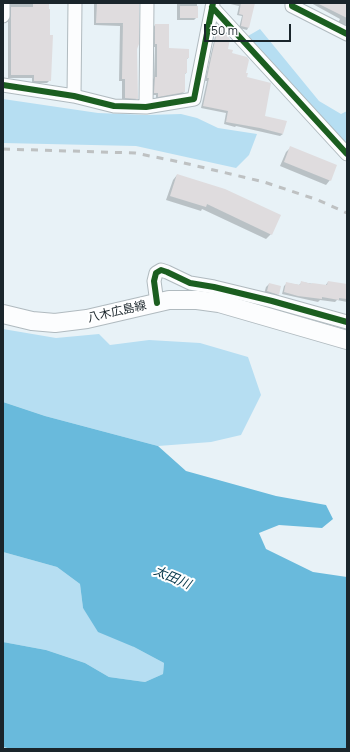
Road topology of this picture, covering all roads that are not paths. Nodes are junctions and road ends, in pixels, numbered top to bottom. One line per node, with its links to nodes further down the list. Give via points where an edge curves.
1 (3, 3): 6 (street)
2 (75, 3): 9 (street)
3 (147, 3): 10 (street)
4 (292, 3): 7 (street, via 292,6)
5 (213, 5): 10 (street, via 194,99); 11 (street)
6 (3, 16)
7 (347, 34)
8 (3, 85): 9 (street)
9 (74, 96): 10 (street, via 114,106)
10 (146, 107)
11 (347, 154)
12 (158, 303): 13 (main road, 八木広島線, via 87,319 55,323); 14 (street, via 154,281 156,273 161,270 190,283 272,301); 15 (main road, 八木広島線, via 169,300 197,300 219,303)
13 (3, 314)
14 (347, 322)
15 (347, 340)

